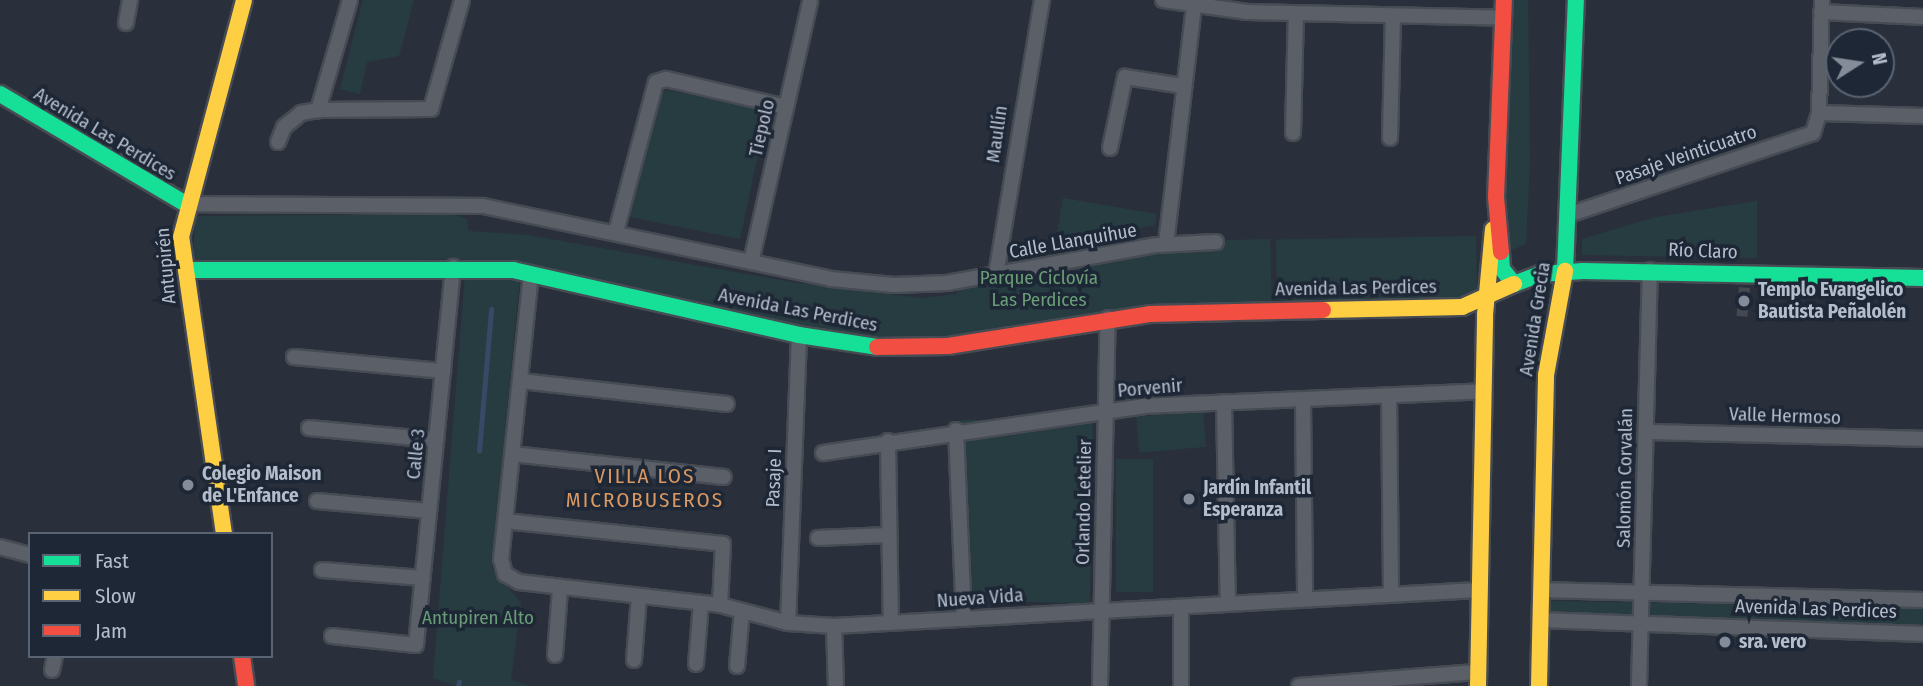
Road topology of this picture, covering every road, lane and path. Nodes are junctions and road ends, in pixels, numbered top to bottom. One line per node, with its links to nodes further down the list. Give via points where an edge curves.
1 (130, 0): 16 (street)
2 (244, 0): 29 (street, Antupirén)
3 (351, 0): 20 (street)
4 (462, 0): 20 (street, via 431,109)
5 (1042, 0): 40 (street, Maullín)
6 (1163, 0): 10 (street)
7 (1504, 0): 15 (street)
8 (1576, 0): 30 (street, Avenida Grecia)
9 (810, 2): 19 (street, Tiepolo)
10 (1194, 6): 12 (street); 17 (street)
11 (1822, 6): 14 (street); 22 (street)
12 (1297, 14): 13 (street); 24 (street)
13 (1393, 16): 15 (street); 25 (street)
14 (1923, 17)
15 (1504, 18): 28 (street)
16 (126, 23)
17 (1184, 86): 27 (street, via 1125,77); 33 (street)
18 (0, 94): 29 (street, Avenida Las Perdices)
19 (786, 107): 31 (street, via 666,79 656,82); 34 (street, Tiepolo)
20 (318, 110): 26 (street, via 301,113 284,127)
21 (1923, 110): 23 (street)
22 (1819, 113): 23 (street); 30 (street, Pasaje Veinticuatro, via 1813,132)
23 (1923, 116)
24 (1293, 133)
25 (1390, 138)
26 (278, 142)
27 (1110, 148)
28 (1496, 197): 43 (street, via 1502,269); 44 (street)
29 (186, 204): 31 (street, Avenida Las Perdices, via 467,205); 36 (street, Antupirén, via 181,237)
30 (1571, 214): 38 (street, Avenida Grecia)
31 (616, 232): 34 (street, Avenida Las Perdices)
32 (1216, 242): 33 (street, Calle Llanquihue)
33 (1166, 244): 40 (street, Calle Llanquihue)
34 (751, 262): 42 (street, Avenida Las Perdices, via 852,282)
35 (453, 267): 36 (street, Avenida Las Perdices); 39 (street, Avenida Las Perdices); 48 (street, Calle 3)
36 (186, 270): 68 (street, Antupirén)
37 (1650, 270): 38 (street, Río Claro); 41 (street, Río Claro); 58 (street, Salomón Corvalán)
38 (1565, 271): 43 (street, Río Claro); 77 (street, Avenida Grecia, via 1546,375)
39 (531, 274): 46 (street, Avenida Las Perdices); 49 (street)
40 (996, 275): 42 (street, Calle Llanquihue)
41 (1923, 278)
42 (938, 284)
43 (1514, 284): 44 (street, Río Claro)
44 (1487, 298): 45 (street, Avenida Las Perdices, via 1445,308); 50 (street)
45 (1108, 318): 46 (street, Avenida Las Perdices, via 922,349 860,346); 55 (street, Orlando Letelier)
46 (799, 335): 92 (street, Pasaje I)
47 (294, 357): 48 (street)
48 (443, 371): 60 (street, Calle 3)
49 (521, 381): 54 (street); 63 (street)
50 (1483, 391): 51 (street, Porvenir); 76 (street)
51 (1389, 396): 52 (street, Porvenir); 79 (street)
52 (1303, 400): 53 (street, Porvenir); 81 (street)
53 (1224, 402): 55 (street, Porvenir); 84 (street)
54 (727, 404)
55 (1105, 412): 57 (street, Porvenir); 87 (street, Orlando Letelier)
56 (309, 428): 60 (street)
57 (956, 430): 61 (street, Porvenir); 89 (street)
58 (1646, 432): 59 (street, Valle Hermoso); 78 (street, Salomón Corvalán)
59 (1923, 439)
60 (436, 440): 66 (street, Calle 3)
61 (888, 441): 62 (street, Porvenir); 69 (street)
62 (823, 453)
63 (512, 454): 64 (street); 67 (street)
64 (723, 477)
65 (317, 501): 66 (street)
66 (429, 511): 74 (street, Calle 3)
67 (505, 521): 75 (street, Nueva Vida, via 501,559 505,574 519,582); 85 (street, via 723,544)
68 (224, 532)
69 (888, 535): 70 (street); 91 (street)
70 (818, 538)
71 (0, 547): 72 (street)
72 (28, 554)
73 (321, 570): 74 (street)
74 (423, 578): 96 (street, Calle 3, via 416,645)
75 (560, 590): 80 (street, Nueva Vida); 97 (street)
76 (1478, 590): 79 (street, Nueva Vida); 102 (street)
77 (1541, 590): 78 (street, Avenida Las Perdices); 90 (street, Avenida Grecia)
78 (1642, 592): 82 (street, Avenida Las Perdices); 93 (street, Salomón Corvalán)
79 (1391, 594): 81 (street, Nueva Vida)
80 (639, 597): 83 (street, Nueva Vida); 99 (street)
81 (1305, 599): 84 (street, Nueva Vida)
82 (1923, 600)
83 (701, 603): 85 (street, Nueva Vida); 100 (street)
84 (1228, 603): 86 (street, Nueva Vida)
85 (720, 605): 88 (street, Nueva Vida)
86 (1181, 607): 87 (street, Nueva Vida); 106 (street)
87 (1101, 610): 89 (street, Nueva Vida); 105 (street, Orlando Letelier)
88 (742, 611): 92 (street, Nueva Vida); 101 (street)
89 (964, 619): 91 (street, Nueva Vida)
90 (1540, 620): 93 (street, Avenida Las Perdices); 108 (street, Avenida Grecia)
91 (891, 623): 94 (street, Nueva Vida)
92 (788, 624): 94 (street, Nueva Vida)
93 (1640, 624): 95 (street, Avenida Las Perdices); 109 (street, Salomón Corvalán)
94 (834, 626): 104 (street)
95 (1923, 634)
96 (332, 636)
97 (555, 655)
98 (242, 658): 103 (street)
99 (634, 660)
100 (696, 664)
101 (737, 666)
102 (1478, 679): 107 (street)
103 (246, 686)
104 (836, 686)
105 (1100, 686)
106 (1181, 686)
107 (1299, 686)
108 (1539, 686)
109 (1639, 686)

